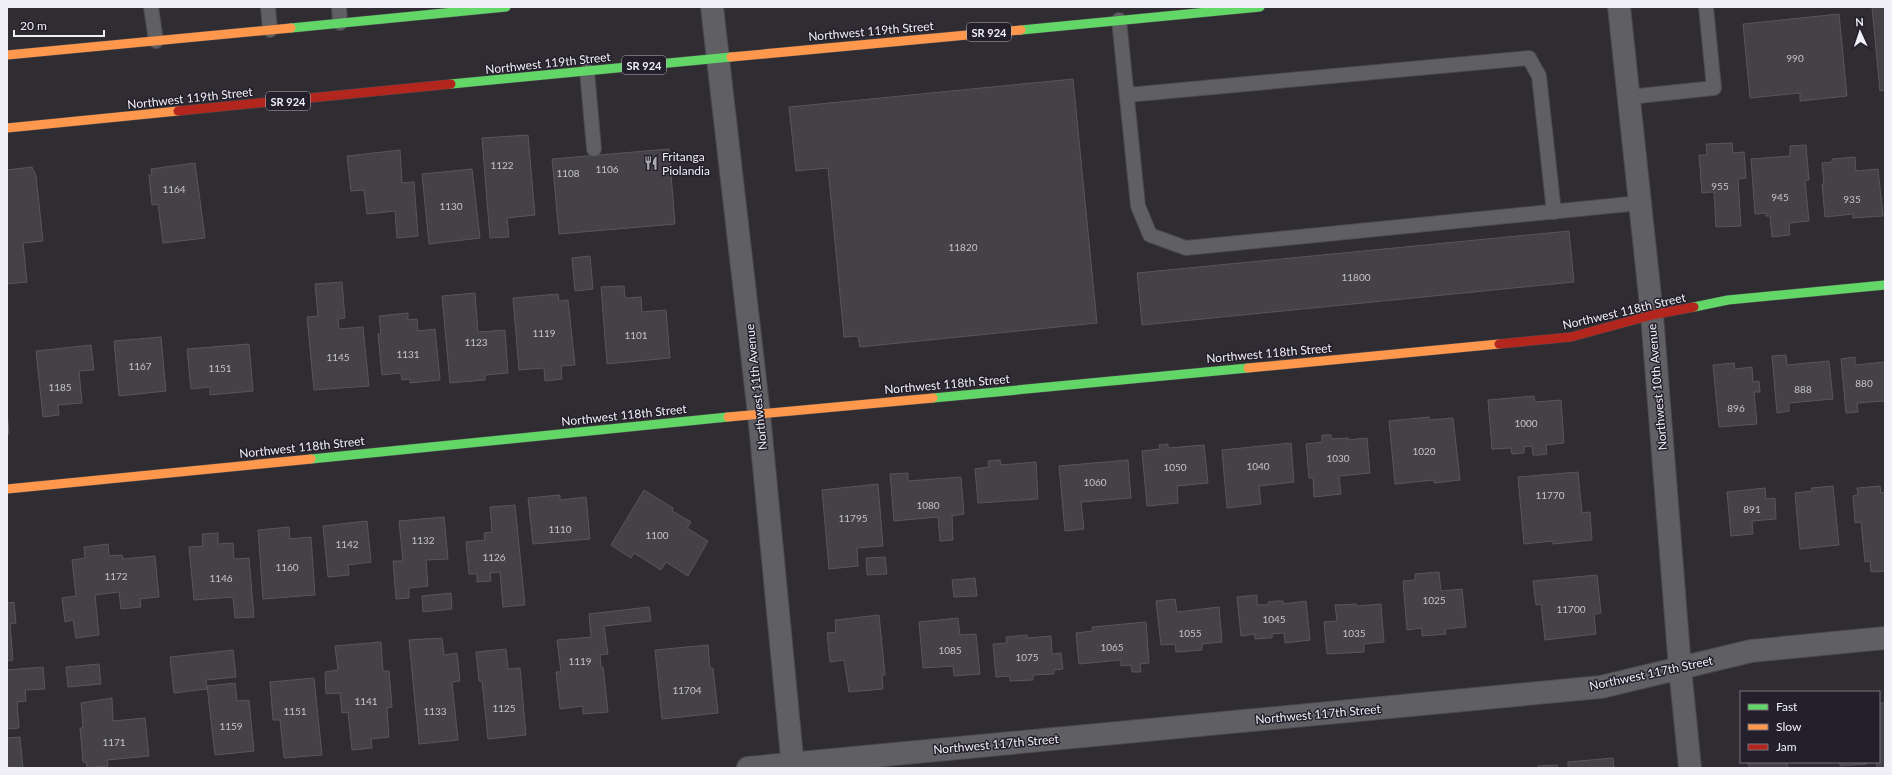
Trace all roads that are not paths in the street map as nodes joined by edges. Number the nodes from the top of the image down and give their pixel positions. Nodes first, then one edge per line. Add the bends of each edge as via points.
1 (151, 7) edge
2 (268, 7) edge
3 (338, 7) edge
4 (506, 7) edge
5 (712, 7) edge
6 (1260, 7) edge
7 (1619, 7) edge
8 (1706, 7) edge
9 (418, 11) edge
10 (1119, 20) junction
11 (340, 23) junction
12 (270, 30) junction
13 (156, 41) junction
14 (7, 55) edge
15 (718, 58) junction
16 (587, 71) junction
17 (1127, 95) junction
18 (1628, 97) junction
19 (7, 128) edge
20 (594, 150) dead end
21 (1640, 203) junction
22 (1554, 212) junction
23 (1885, 285) edge
24 (1652, 315) junction
25 (759, 414) junction
26 (7, 489) edge
27 (1885, 638) edge
28 (1680, 668) junction
29 (793, 766) edge
30 (748, 768) edge
31 (1690, 768) edge

1 - 13 lane
2 - 12 lane
3 - 11 lane
4 - 9 main road
5 - 15 street, Northwest 11th Avenue
6 - 10 main road, Northwest 119th Street / SR 924
7 - 18 street, Northwest 10th Avenue
8 - 18 lane via 1714,88
9 - 11 main road
10 - 15 main road, Northwest 119th Street / SR 924
10 - 17 lane
11 - 12 main road
12 - 13 main road
13 - 14 main road
15 - 16 main road, Northwest 119th Street / SR 924
15 - 25 street, Northwest 11th Avenue
16 - 19 main road, Northwest 119th Street / SR 924
16 - 20 lane
17 - 22 lane via 1138,206 1150,235 1186,248
17 - 22 lane via 1529,58 1539,76
18 - 21 street, Northwest 10th Avenue
21 - 22 lane
21 - 24 street, Northwest 10th Avenue
23 - 24 main road, Northwest 118th Street via 1728,300
24 - 25 main road, Northwest 118th Street via 1571,337
24 - 28 street, Northwest 10th Avenue
25 - 26 main road, Northwest 118th Street
25 - 29 street, Northwest 11th Avenue
27 - 28 street, Northwest 117th Street via 1751,651
28 - 29 street, Northwest 117th Street via 1600,687
28 - 31 street, Northwest 10th Avenue
29 - 30 street, Northwest 117th Street

